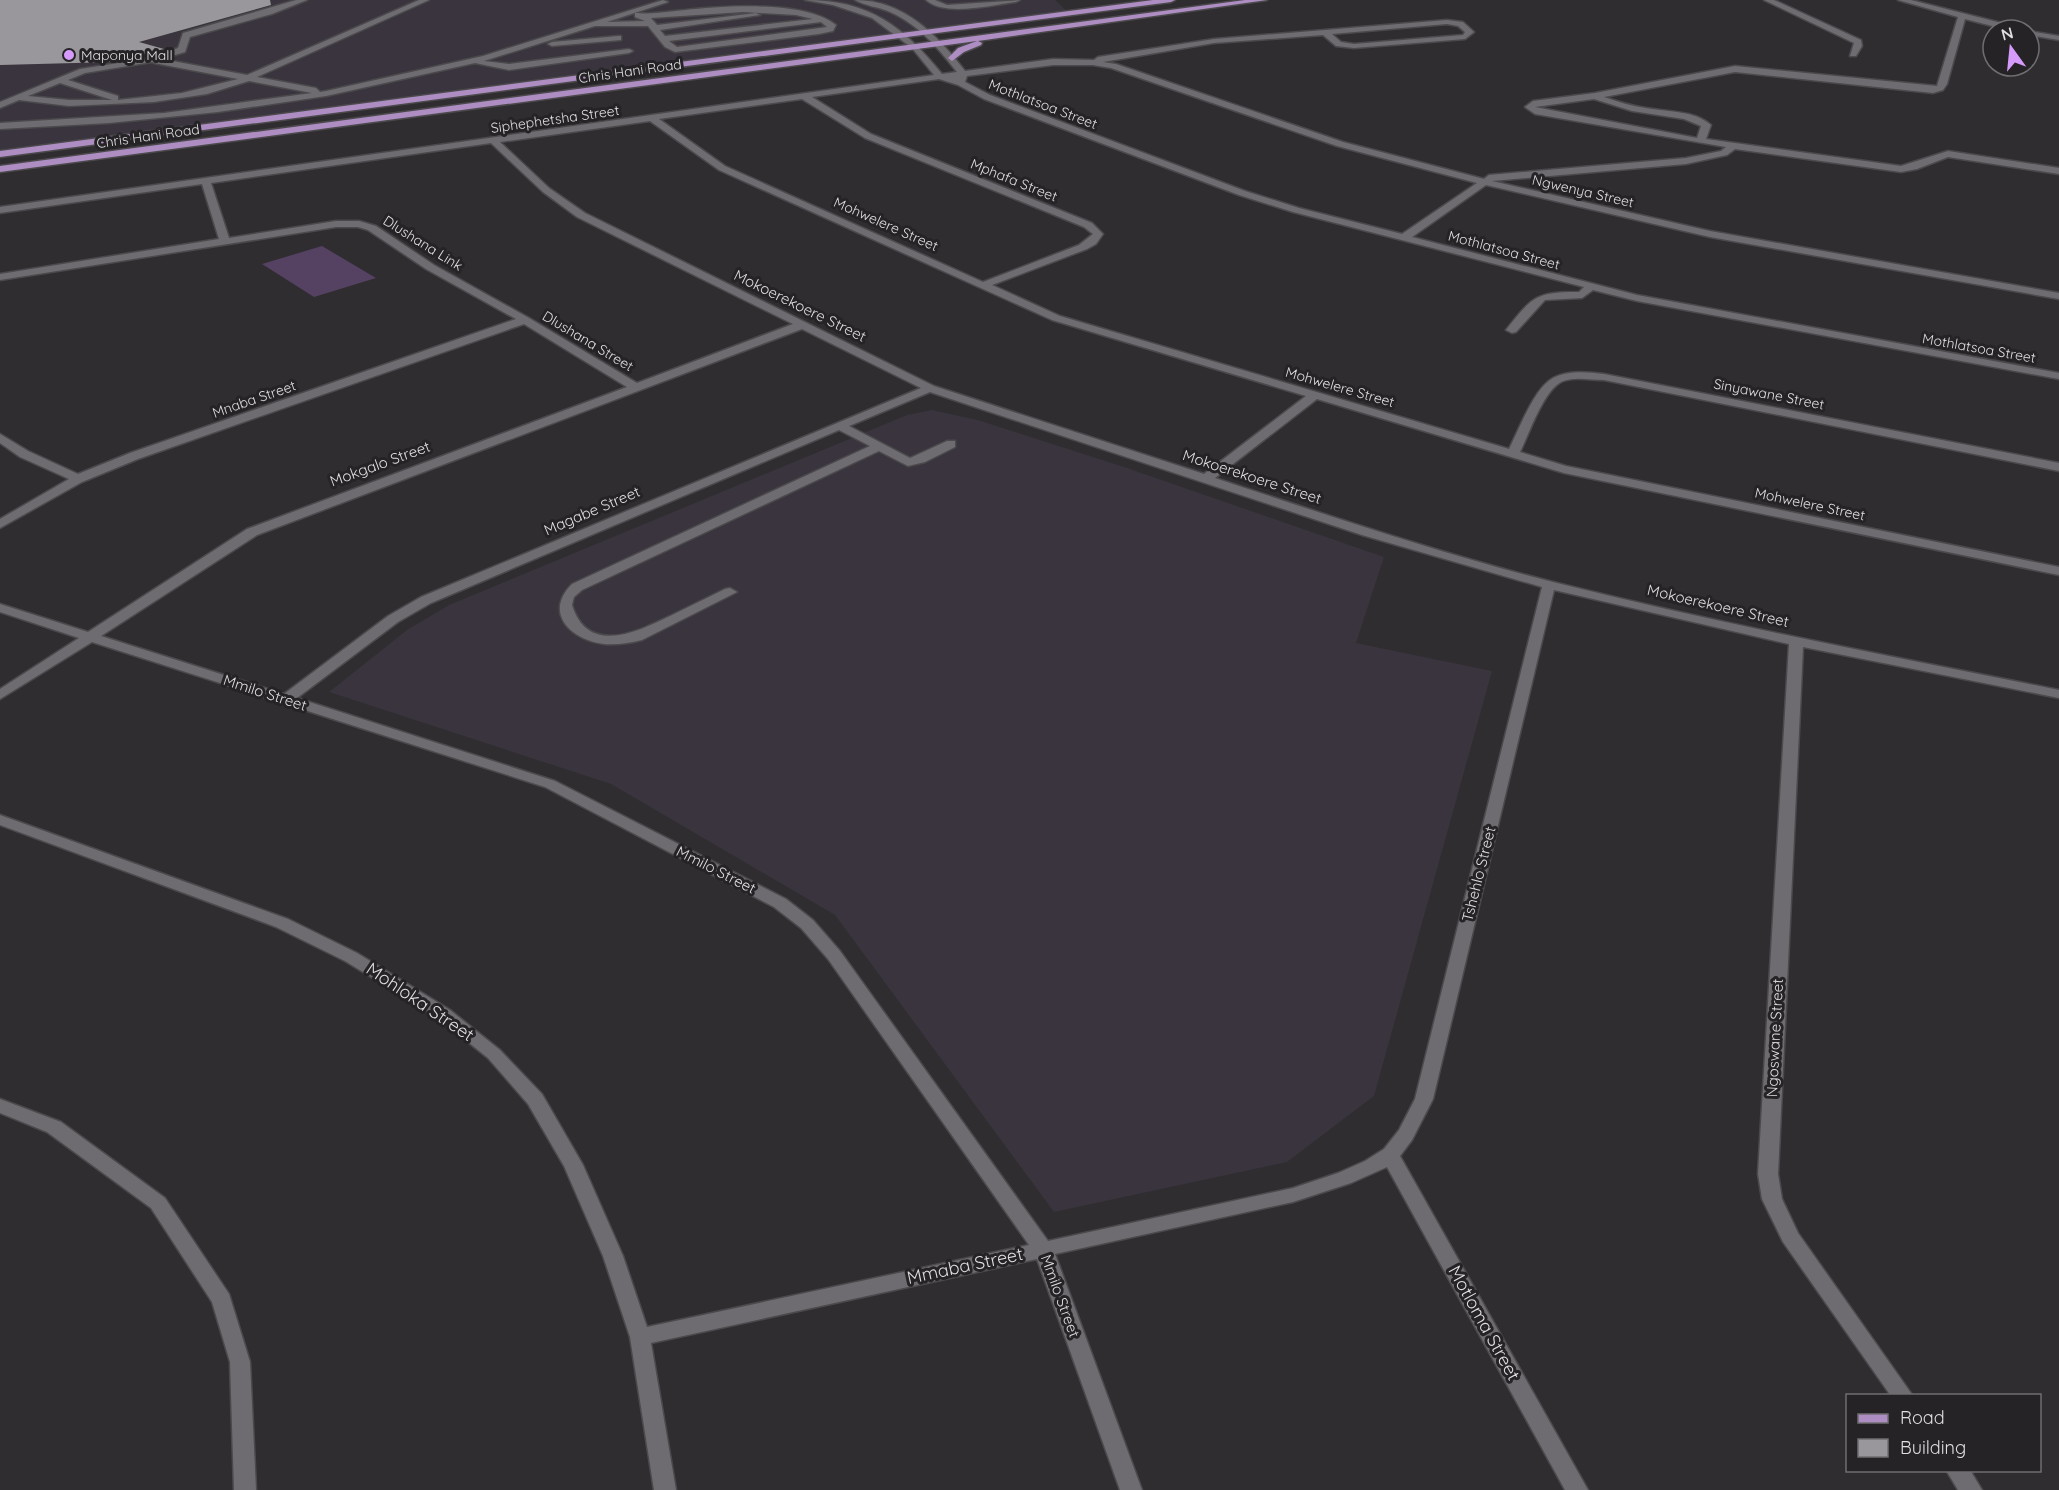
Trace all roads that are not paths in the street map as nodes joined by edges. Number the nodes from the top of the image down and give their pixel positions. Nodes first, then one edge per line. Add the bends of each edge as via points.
1 (303, 0) edge
2 (425, 0) edge
3 (640, 0) edge
4 (645, 0) edge
5 (808, 0) edge
6 (859, 0) edge
7 (930, 0) edge
8 (1016, 0) edge
9 (1171, 0) edge
10 (1263, 0) edge
11 (1768, 0) edge
12 (1902, 0) edge
13 (664, 2) junction
14 (675, 2) dead end
15 (789, 10) junction
16 (626, 12) junction
17 (815, 14) junction
18 (1962, 17) junction
19 (1981, 21) edge
20 (592, 25) junction
21 (656, 30) junction
22 (928, 32) junction
23 (1325, 32) junction
24 (1018, 33) junction
25 (2041, 35) edge
26 (904, 36) junction
27 (618, 38) dead end
28 (2059, 38) edge
29 (940, 43) junction
30 (531, 45) junction
31 (915, 46) junction
32 (629, 51) dead end
33 (1853, 54) dead end
34 (952, 58) junction
35 (151, 60) junction
36 (476, 60) junction
37 (1091, 62) junction
38 (940, 77) junction
39 (249, 78) junction
40 (962, 78) junction
41 (61, 81) junction
42 (327, 93) junction
43 (1595, 96) junction
44 (806, 97) junction
45 (21, 98) junction
46 (121, 101) junction
47 (0, 105) edge
48 (653, 118) junction
49 (2, 131) edge
50 (494, 141) junction
51 (1701, 141) junction
52 (1733, 146) junction
53 (0, 154) edge
54 (0, 169) edge
55 (2059, 171) edge
56 (206, 181) junction
57 (1482, 181) junction
58 (0, 210) edge
59 (1404, 237) junction
60 (225, 242) junction
61 (0, 277) edge
62 (984, 285) junction
63 (1591, 286) junction
64 (2059, 296) edge
65 (525, 320) junction
66 (802, 325) junction
67 (1512, 330) dead end
68 (2059, 376) edge
69 (636, 387) junction
70 (930, 388) junction
71 (1315, 395) junction
72 (840, 426) junction
73 (0, 438) edge
74 (951, 444) dead end
75 (878, 447) junction
76 (1514, 453) junction
77 (2059, 467) edge
78 (78, 479) junction
79 (1206, 479) junction
80 (0, 524) edge
81 (2059, 571) edge
82 (1549, 585) junction
83 (730, 592) dead end
84 (0, 608) edge
85 (88, 636) junction
86 (1796, 641) junction
87 (2059, 694) edge
88 (0, 695) edge
89 (285, 700) junction
90 (0, 820) edge
91 (0, 1106) edge
92 (1390, 1155) junction
93 (1043, 1249) junction
94 (640, 1337) junction
95 (1903, 1394) edge
96 (1958, 1472) edge
97 (245, 1490) edge
98 (665, 1490) edge
99 (1131, 1490) edge
100 (1577, 1490) edge
101 (1971, 1490) edge

1 - 35 street via 186,35 182,50
2 - 39 street
3 - 16 street
4 - 13 street
5 - 26 street via 834,3 875,16
6 - 22 street via 893,9
7 - 8 street via 947,7
9 - 22 main road, Chris Hani Road
10 - 24 main road, Chris Hani Road
11 - 33 street via 1858,42
12 - 18 street
13 - 14 street
13 - 16 street
15 - 17 street
15 - 21 street
15 - 21 street via 723,7
16 - 20 street
16 - 21 street
17 - 21 street
17 - 21 street via 829,22
18 - 19 street
18 - 43 street via 1943,84 1933,90 1735,69
20 - 21 street
20 - 30 street
22 - 26 main road, Chris Hani Road
22 - 29 street
23 - 23 street via 1447,22 1460,24 1470,32 1465,37 1354,46 1339,44
23 - 37 street via 1197,43
24 - 29 main road, Chris Hani Road
24 - 34 main road via 972,45
25 - 28 street
26 - 31 street
26 - 53 main road, Chris Hani Road
27 - 30 street
29 - 31 main road, Chris Hani Road
29 - 34 street
30 - 36 street
31 - 38 street
31 - 54 main road, Chris Hani Road
32 - 36 street via 509,67
34 - 40 street
35 - 39 street
35 - 41 street via 95,68
36 - 42 street
37 - 40 street via 1059,62
37 - 57 street, Ngwenya Street via 1113,66 1340,144
38 - 40 street, Mothlatsoa Street
38 - 44 street, Siphephetsha Street
39 - 42 street
39 - 46 street via 200,92
40 - 59 street, Mothlatsoa Street via 1011,108 1242,193
41 - 45 street
41 - 46 street
42 - 49 street
43 - 51 street via 1621,106 1701,122 1706,125
43 - 51 street via 1529,107
44 - 48 street, Siphephetsha Street
44 - 62 street, Mphafa Street via 868,136 1088,225 1098,234 1083,247
45 - 46 street via 60,103
45 - 47 street
48 - 50 street, Siphephetsha Street
48 - 62 street, Mohwelere Street via 722,168
50 - 56 street, Siphephetsha Street
50 - 66 street, Mokoerekoere Street via 546,190 581,215
51 - 52 street
52 - 55 street via 1901,169 1916,168 1948,154
52 - 57 street via 1724,153 1686,161
56 - 58 street, Siphephetsha Street
56 - 60 street
57 - 59 street
57 - 64 street, Ngwenya Street via 1710,234
59 - 63 street, Mothlatsoa Street
60 - 61 street, Dlushana Link
60 - 65 street, Dlushana Link via 336,224 367,225 430,267
62 - 71 street, Mohwelere Street via 1056,318
63 - 67 street via 1582,295 1541,298
63 - 68 street, Mothlatsoa Street via 1697,310
65 - 69 street, Dlushana Street
65 - 78 street, Mnaba Street
66 - 69 street, Mokgalo Street
66 - 70 street, Mokoerekoere Street
69 - 85 street, Mokgalo Street via 252,532
70 - 72 street, Magabe Street
70 - 79 street, Mokoerekoere Street
71 - 76 street, Mohwelere Street
71 - 79 street
72 - 75 street
72 - 89 street, Magabe Street via 426,600 393,619
73 - 78 street
74 - 75 street via 912,462
75 - 83 street via 577,587 565,605 573,625 581,632 604,641 622,641
76 - 77 street, Sinyawane Street via 1548,385 1585,376
76 - 81 street, Mohwelere Street via 1564,469
78 - 80 street, Mnaba Street
79 - 82 street, Mokoerekoere Street via 1367,532
82 - 86 street, Mokoerekoere Street
82 - 92 street, Tshehlo Street via 1425,1098
84 - 85 street, Mmilo Street
85 - 88 street, Mokgalo Street
85 - 89 street, Mmilo Street
86 - 87 street, Mokoerekoere Street
86 - 95 street, Ngoswane Street via 1768,1174 1772,1199 1790,1237
89 - 93 street, Mmilo Street via 550,784 780,903 807,924 834,955
90 - 94 street, Mohloka Street via 282,923 351,957 444,1014 494,1054 535,1099 573,1165 613,1256
91 - 97 street via 54,1127 158,1203 222,1300 240,1362
92 - 93 street, Mmaba Street via 1354,1174 1293,1195
92 - 100 street, Motloma Street
93 - 94 street, Mmaba Street
93 - 99 street, Mmilo Street
94 - 98 street, Mohloka Street
96 - 101 street

